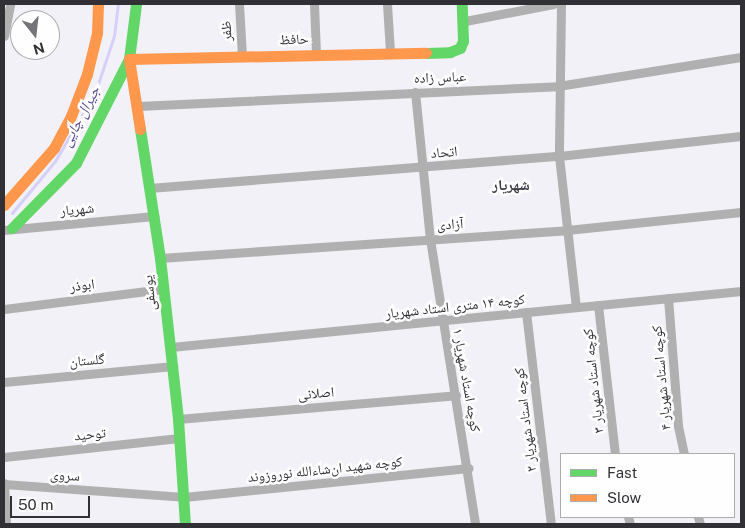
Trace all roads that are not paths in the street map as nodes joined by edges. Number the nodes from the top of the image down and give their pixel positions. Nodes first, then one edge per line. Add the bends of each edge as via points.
1 (10, 4) edge
2 (98, 4) edge
3 (136, 4) edge
4 (238, 4) edge
5 (314, 4) edge
6 (387, 4) edge
7 (462, 4) edge
8 (553, 4) edge
9 (561, 4) edge
10 (465, 21) junction
11 (4, 36) edge
12 (390, 52) junction
13 (316, 53) junction
14 (242, 56) junction
15 (741, 57) edge
16 (129, 59) junction
17 (558, 86) junction
18 (415, 92) junction
19 (138, 106) junction
20 (741, 136) edge
21 (559, 156) junction
22 (421, 168) junction
23 (149, 188) junction
24 (4, 205) edge
25 (741, 212) edge
26 (154, 216) junction
27 (6, 227) edge
28 (567, 230) junction
29 (430, 239) junction
30 (160, 258) junction
31 (163, 289) junction
32 (741, 291) edge
33 (668, 298) junction
34 (741, 302) edge
35 (598, 305) junction
36 (576, 307) junction
37 (4, 309) edge
38 (526, 312) junction
39 (443, 321) junction
40 (170, 348) junction
41 (173, 366) junction
42 (4, 382) edge
43 (456, 395) junction
44 (178, 419) junction
45 (179, 438) junction
46 (615, 453) edge
47 (684, 453) edge
48 (4, 457) edge
49 (469, 468) junction
50 (4, 484) edge
51 (184, 497) junction
52 (6, 524) edge
53 (185, 524) edge
54 (475, 524) edge
55 (552, 524) edge

1 - 11 street
2 - 24 street via 97,33 91,58 71,116 54,148
3 - 16 street
4 - 14 street, ظفر
5 - 13 street
6 - 12 street
7 - 10 street
8 - 10 street
9 - 17 street
10 - 12 street, حافظ via 460,48 450,52
12 - 13 street, حافظ
13 - 14 street, حافظ
14 - 16 street, حافظ
15 - 17 street, عباس زاده
16 - 19 street, یوسفی
16 - 27 street via 76,162
17 - 18 street, عباس زاده
17 - 21 street
18 - 19 street, عباس زاده
18 - 22 street, کوچه استاد شهریار ۱
19 - 23 street, یوسفی
20 - 21 street, اتحاد
21 - 22 street, اتحاد
21 - 28 street
22 - 23 street, اتحاد
22 - 29 street, کوچه استاد شهریار ۱
23 - 26 street, یوسفی
25 - 28 street, آزادی
26 - 27 street, شهریار
26 - 30 street, یوسفی
28 - 29 street, آزادی
28 - 36 street
29 - 30 street, آزادی
29 - 39 street, کوچه استاد شهریار ۱
30 - 31 street, یوسفی
31 - 37 street, ابوذر
31 - 40 street, یوسفی
32 - 33 street, کوچه ۱۴ متری استاد شهریار
32 - 34 street
33 - 35 street, کوچه ۱۴ متری استاد شهریار
33 - 47 street, کوچه استاد شهریار ۴ via 678,426
35 - 36 street, کوچه ۱۴ متری استاد شهریار
35 - 46 street, کوچه استاد شهریار ۳
36 - 38 street, کوچه ۱۴ متری استاد شهریار
38 - 39 street, کوچه ۱۴ متری استاد شهریار
38 - 55 street, کوچه استاد شهریار ۲
39 - 40 street, کوچه ۱۴ متری استاد شهریار
39 - 43 street, کوچه استاد شهریار ۱
40 - 41 street, یوسفی
41 - 42 street, گلستان
41 - 44 street, یوسفی
43 - 44 street, اصلانی
43 - 49 street, کوچه استاد شهریار ۱
44 - 45 street, یوسفی
45 - 48 street, توحید
45 - 51 street, یوسفی
49 - 51 street, کوچه شهید ان‌شاءالله نوروزوند
49 - 54 street, کوچه استاد شهریار ۱
50 - 51 street, سروی
50 - 52 street
51 - 53 street, یوسفی

